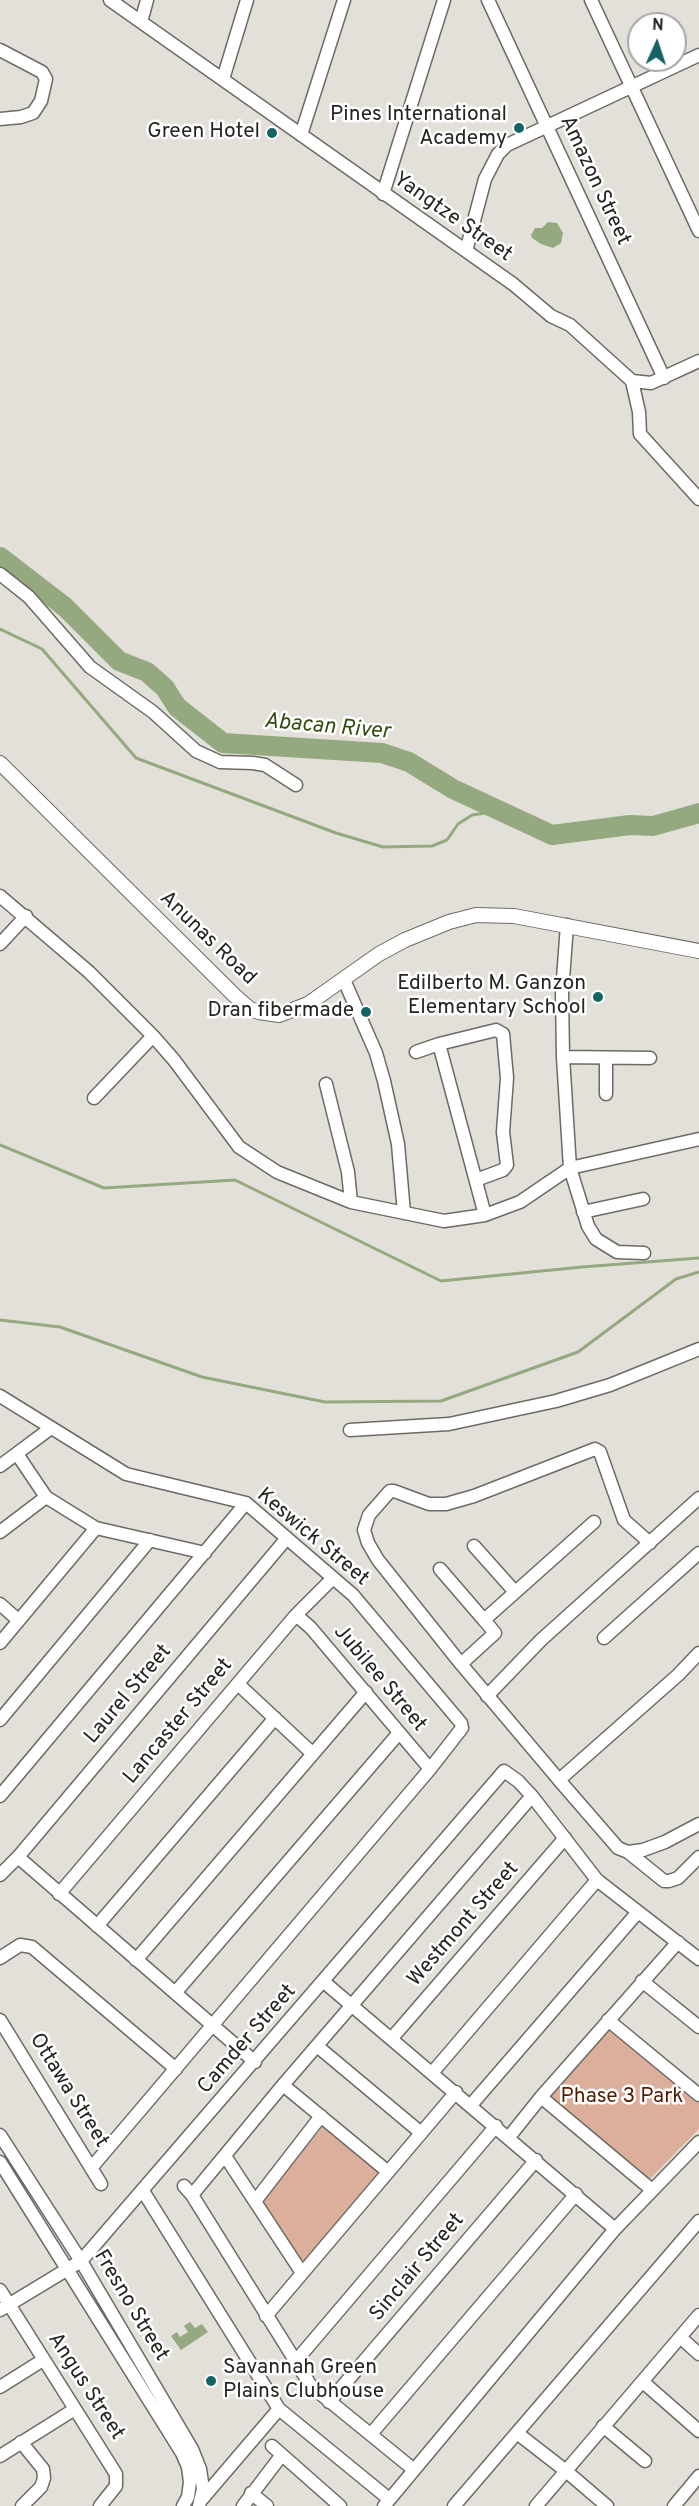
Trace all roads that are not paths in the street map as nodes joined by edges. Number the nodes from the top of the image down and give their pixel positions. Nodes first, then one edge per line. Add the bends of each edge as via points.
1 (110, 0) edge
2 (147, 0) edge
3 (247, 0) edge
4 (344, 0) edge
5 (444, 0) edge
6 (488, 0) edge
7 (591, 0) edge
8 (141, 22) junction
9 (0, 50) edge
10 (699, 55) edge
11 (223, 79) junction
12 (631, 87) junction
13 (0, 119) edge
14 (547, 126) junction
15 (302, 135) junction
16 (383, 194) junction
17 (699, 231) edge
18 (466, 251) junction
19 (699, 361) edge
20 (664, 378) junction
21 (632, 381) junction
22 (699, 499) edge
23 (0, 574) edge
24 (0, 763) edge
25 (296, 785) dead end
26 (0, 896) edge
27 (26, 916) junction
28 (567, 925) junction
29 (0, 944) edge
30 (699, 951) edge
31 (344, 980) junction
32 (153, 1036) junction
33 (439, 1044) junction
34 (416, 1052) dead end
35 (563, 1058) junction
36 (606, 1058) junction
37 (650, 1058) dead end
38 (326, 1084) dead end
39 (606, 1095) dead end
40 (94, 1098) dead end
41 (699, 1138) edge
42 (570, 1168) junction
43 (476, 1180) junction
44 (643, 1198) dead end
45 (351, 1202) junction
46 (583, 1212) junction
47 (404, 1213) junction
48 (485, 1215) junction
49 (644, 1253) dead end
50 (699, 1349) edge
51 (0, 1396) edge
52 (51, 1428) junction
53 (350, 1430) dead end
54 (17, 1454) junction
55 (0, 1466) edge
56 (46, 1497) junction
57 (699, 1498) edge
58 (246, 1503) junction
59 (594, 1522) dead end
60 (96, 1528) junction
61 (0, 1532) edge
62 (287, 1538) junction
63 (150, 1540) junction
64 (650, 1543) junction
65 (474, 1546) dead end
66 (205, 1553) junction
67 (699, 1553) edge
68 (440, 1569) dead end
69 (333, 1578) junction
70 (514, 1592) junction
71 (0, 1604) edge
72 (296, 1615) junction
73 (18, 1620) junction
74 (484, 1620) junction
75 (604, 1638) dead end
76 (0, 1643) edge
77 (699, 1653) edge
78 (461, 1664) junction
79 (237, 1684) junction
80 (366, 1692) junction
81 (487, 1696) junction
82 (275, 1718) junction
83 (0, 1720) edge
84 (399, 1733) junction
85 (312, 1753) junction
86 (430, 1769) junction
87 (559, 1780) junction
88 (0, 1796) edge
89 (532, 1797) junction
90 (699, 1824) edge
91 (565, 1838) junction
92 (628, 1852) junction
93 (18, 1857) junction
94 (699, 1857) edge
95 (0, 1875) edge
96 (597, 1880) junction
97 (59, 1894) junction
98 (638, 1912) junction
99 (97, 1926) junction
100 (678, 1942) junction
101 (0, 1958) edge
102 (699, 1959) edge
103 (136, 1960) junction
104 (642, 1981) junction
105 (324, 1982) junction
106 (175, 1993) junction
107 (353, 2005) junction
108 (0, 2020) edge
109 (608, 2020) junction
110 (212, 2025) junction
111 (699, 2027) edge
112 (392, 2038) junction
113 (317, 2046) junction
114 (255, 2062) junction
115 (177, 2069) junction
116 (432, 2073) junction
117 (283, 2085) junction
118 (456, 2092) junction
119 (699, 2095) edge
120 (541, 2097) junction
121 (471, 2105) junction
122 (321, 2116) junction
123 (496, 2126) junction
124 (420, 2132) junction
125 (0, 2135) edge
126 (509, 2137) junction
127 (699, 2142) edge
128 (225, 2156) junction
129 (536, 2160) junction
130 (0, 2162) edge
131 (92, 2167) junction
132 (387, 2171) junction
133 (101, 2184) dead end
134 (652, 2190) junction
135 (143, 2191) junction
136 (576, 2194) junction
137 (256, 2200) junction
138 (699, 2221) edge
139 (615, 2229) junction
140 (81, 2261) junction
141 (67, 2269) junction
142 (302, 2273) junction
143 (0, 2290) edge
144 (4, 2307) edge
145 (699, 2315) edge
146 (266, 2316) junction
147 (680, 2337) junction
148 (699, 2354) edge
149 (43, 2360) junction
150 (295, 2362) junction
151 (643, 2382) junction
152 (0, 2387) edge
153 (329, 2402) junction
154 (75, 2409) junction
155 (279, 2409) junction
156 (603, 2426) junction
157 (699, 2431) edge
158 (517, 2433) junction
159 (371, 2434) junction
160 (21, 2442) junction
161 (272, 2446) dead end
162 (0, 2456) edge
163 (281, 2456) junction
164 (645, 2462) dead end
165 (413, 2469) junction
166 (566, 2470) junction
167 (699, 2476) edge
168 (251, 2493) junction
169 (200, 2503) edge
170 (386, 2503) edge
171 (22, 2506) edge
172 (100, 2506) edge
173 (183, 2506) edge
174 (243, 2506) edge
175 (267, 2506) edge
176 (340, 2506) edge
177 (454, 2506) edge
178 (536, 2506) edge
179 (607, 2506) edge
180 (674, 2506) edge

1 - 8 street, Yangtze Street
2 - 8 street
3 - 11 street
4 - 15 street
5 - 16 street
6 - 14 street, Amazon Street
7 - 12 street
8 - 11 street, Yangtze Street
9 - 13 street via 42,72 46,79 41,101 33,113
10 - 12 street
11 - 15 street, Yangtze Street
12 - 14 street
12 - 17 street
14 - 18 street via 519,138 498,154 485,179
14 - 20 street, Amazon Street
15 - 16 street, Yangtze Street
16 - 18 street, Yangtze Street
18 - 21 street, Yangtze Street via 551,316 570,325
19 - 20 street
20 - 21 street via 651,383
21 - 22 street via 640,434
23 - 25 street via 29,597 90,667 153,712 196,751 220,762 265,765
24 - 31 street, Anunas Road via 250,1009 268,1015 288,1013
26 - 27 street
27 - 29 street
27 - 32 street
28 - 30 street, Anunas Road
28 - 31 street, Anunas Road via 489,914 463,918 405,940
28 - 35 street via 561,992
31 - 47 street via 384,1081 398,1144
32 - 40 street
32 - 45 street via 240,1147 277,1172
33 - 34 street
33 - 43 street
33 - 43 street via 496,1030 503,1034 507,1165
35 - 36 street
35 - 42 street
36 - 37 street
36 - 39 street
38 - 45 street via 348,1172
41 - 42 street
42 - 46 street
42 - 48 street via 520,1202
43 - 48 street
44 - 46 street
45 - 47 street
46 - 49 street via 596,1239 606,1247 617,1252
47 - 48 street via 444,1221
50 - 53 street via 610,1385 556,1401 450,1424
51 - 52 street, Keswick Street
52 - 54 street
52 - 58 street, Keswick Street via 126,1474
54 - 55 street
54 - 56 street
56 - 60 street
56 - 61 street
57 - 64 street
58 - 62 street, Keswick Street
58 - 66 street
59 - 70 street
60 - 63 street
60 - 73 street
62 - 69 street, Keswick Street
62 - 93 street, Laurel Street
63 - 66 street
63 - 83 street
64 - 78 street via 624,1520 600,1452 595,1449 446,1504 429,1504 390,1491 369,1515 364,1530 368,1543
64 - 81 street via 520,1660
65 - 70 street
66 - 88 street
67 - 75 street
68 - 74 street
69 - 72 street, Lancaster Street
69 - 86 street, Keswick Street via 353,1595 462,1723 460,1733
70 - 74 street
71 - 73 street
72 - 79 street, Lancaster Street
72 - 80 street, Jubilee Street
73 - 76 street
74 - 78 street via 495,1633
77 - 87 street
78 - 81 street
79 - 82 street
79 - 97 street, Lancaster Street
80 - 84 street, Jubilee Street
80 - 85 street
81 - 87 street
82 - 85 street
82 - 99 street
84 - 86 street, Jubilee Street
84 - 106 street
85 - 103 street
86 - 110 street
87 - 92 street via 618,1848
89 - 91 street
89 - 105 street, Camder Street via 504,1771
89 - 107 street
90 - 92 street via 665,1842
91 - 96 street
91 - 112 street, Westmont Street
92 - 94 street via 664,1881 678,1878
93 - 95 street, Laurel Street
93 - 97 street
96 - 98 street
96 - 116 street
97 - 99 street
98 - 100 street
98 - 121 street
99 - 103 street
100 - 102 street
100 - 104 street
101 - 115 street via 20,1945 32,1947
103 - 106 street
104 - 109 street
104 - 111 street
105 - 107 street
105 - 114 street, Camder Street
106 - 110 street
107 - 112 street
107 - 113 street
108 - 131 street, Ottawa Street
109 - 119 street
109 - 120 street
110 - 114 street
110 - 115 street
112 - 116 street
113 - 117 street
113 - 124 street
114 - 135 street, Camder Street
115 - 131 street
116 - 118 street
117 - 122 street
117 - 128 street
118 - 121 street
118 - 124 street
120 - 126 street
120 - 134 street
121 - 123 street
122 - 132 street
122 - 137 street
123 - 126 street
123 - 150 street
124 - 132 street
125 - 140 street, Fresno Street
126 - 129 street
127 - 134 street
128 - 137 street
128 - 146 street via 188,2191
129 - 136 street
129 - 153 street, Sinclair Street
130 - 141 street, Fresno Street
131 - 133 street, Ottawa Street
132 - 142 street
134 - 139 street
135 - 140 street, Camder Street
135 - 155 street
136 - 139 street
136 - 159 street
137 - 142 street
138 - 158 street
139 - 165 street
140 - 141 street, Camder Street
140 - 169 street, Fresno Street via 192,2449 200,2469
141 - 144 street, Camder Street
141 - 173 street, Fresno Street via 182,2453 190,2482 189,2497
142 - 146 street
143 - 144 street, Angus Street
144 - 149 street, Angus Street
145 - 147 street
146 - 150 street
147 - 148 street
147 - 151 street
149 - 152 street
149 - 154 street, Angus Street
150 - 153 street via 311,2386
151 - 156 street
151 - 157 street
153 - 159 street
154 - 160 street
154 - 172 street, Angus Street via 117,2474 116,2486
155 - 169 street
155 - 170 street
156 - 164 street
156 - 166 street
158 - 166 street
158 - 177 street
159 - 165 street
160 - 162 street
160 - 171 street via 43,2469 44,2478 41,2487
161 - 163 street
163 - 168 street
163 - 176 street
165 - 170 street
166 - 178 street
166 - 179 street
167 - 180 street
168 - 174 street
168 - 175 street

